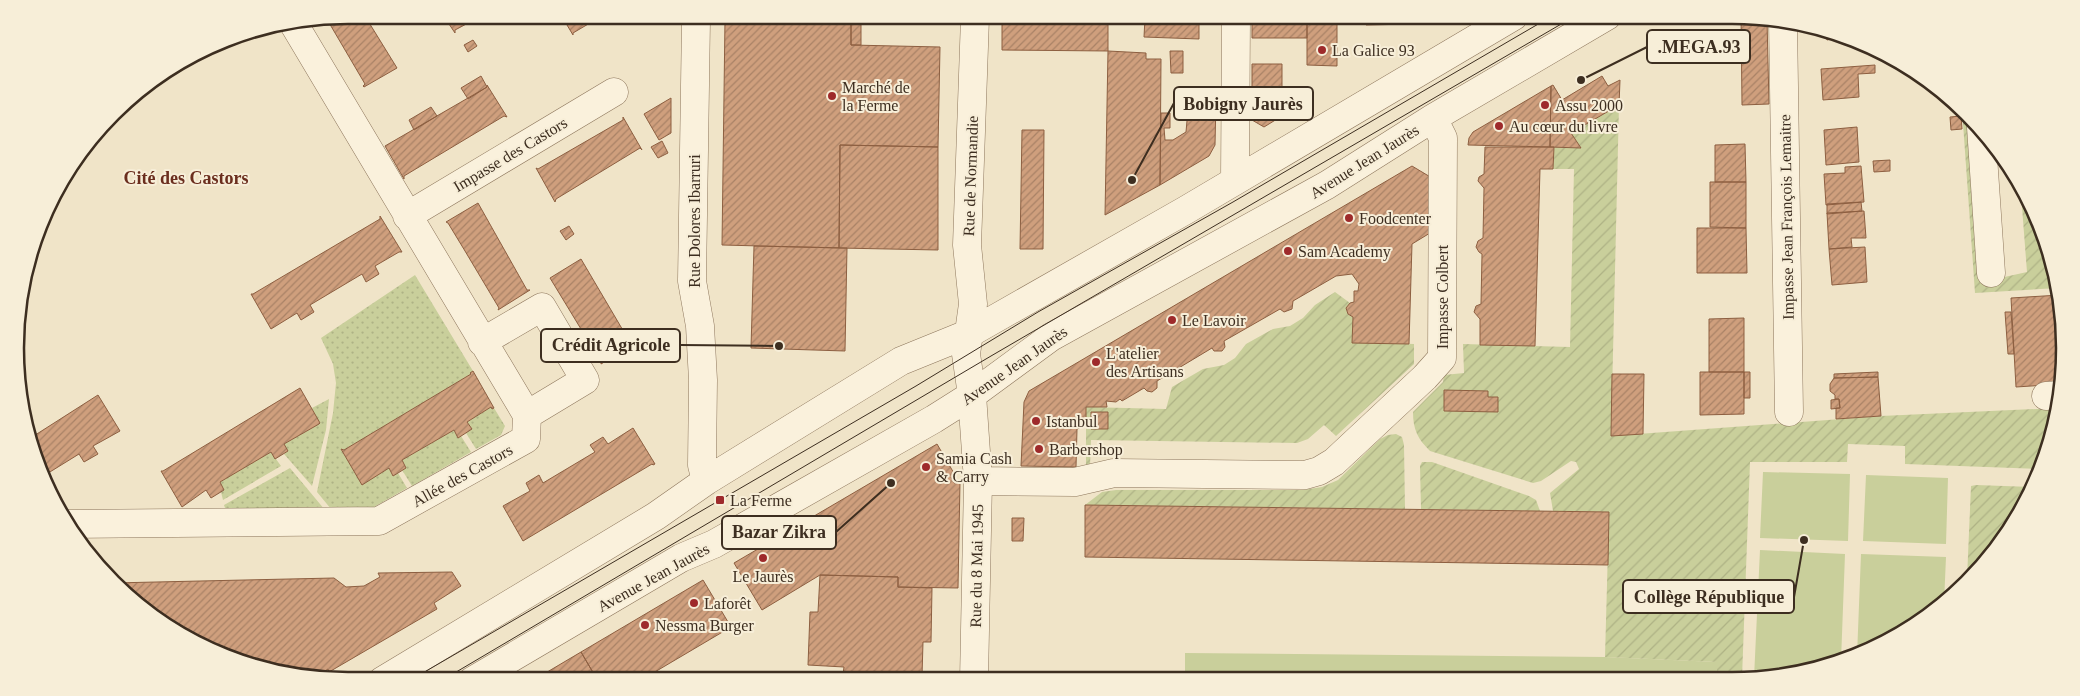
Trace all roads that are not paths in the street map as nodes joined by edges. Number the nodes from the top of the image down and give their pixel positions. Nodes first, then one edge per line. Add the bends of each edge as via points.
1 (696, 24) edge
2 (975, 24) edge
3 (1236, 24) edge
4 (1496, 24) edge
5 (1593, 24) edge
6 (296, 28) edge
7 (1782, 28) edge
8 (614, 92) dead end
9 (1432, 118) junction
10 (1982, 142) edge
11 (1235, 181) junction
12 (407, 216) junction
13 (1991, 273) dead end
14 (970, 333) junction
15 (482, 342) junction
16 (972, 395) junction
17 (1789, 412) dead end
18 (527, 414) junction
19 (706, 481) junction
20 (978, 481) junction
21 (76, 524) edge
22 (397, 672) edge
23 (487, 672) edge
24 (974, 672) edge

1 - 19 street, Rue Dolores Ibarruri via 692,282 700,326 702,465
2 - 14 street, Rue de Normandie via 967,245 973,304
3 - 11 street
4 - 11 street
5 - 9 street, Avenue Jean Jaurès
6 - 12 street
7 - 17 street, Impasse Jean François Lemaitre
8 - 12 street, Impasse des Castors
9 - 16 street, Avenue Jean Jaurès via 1327,184 1051,336
9 - 20 street, Impasse Colbert via 1443,138 1442,358 1334,462 1305,475 1114,473 1075,482
10 - 13 street
11 - 14 street
12 - 15 street
14 - 16 street, Rue du 8 Mai 1945 via 966,354
14 - 19 street via 902,361
15 - 18 street
15 - 18 street via 542,307 585,380
16 - 20 street, Rue du 8 Mai 1945
16 - 23 street, Avenue Jean Jaurès via 714,544 681,558
18 - 21 street, Allée des Castors via 526,440 379,521
19 - 22 street via 656,516
20 - 24 street, Rue du 8 Mai 1945

